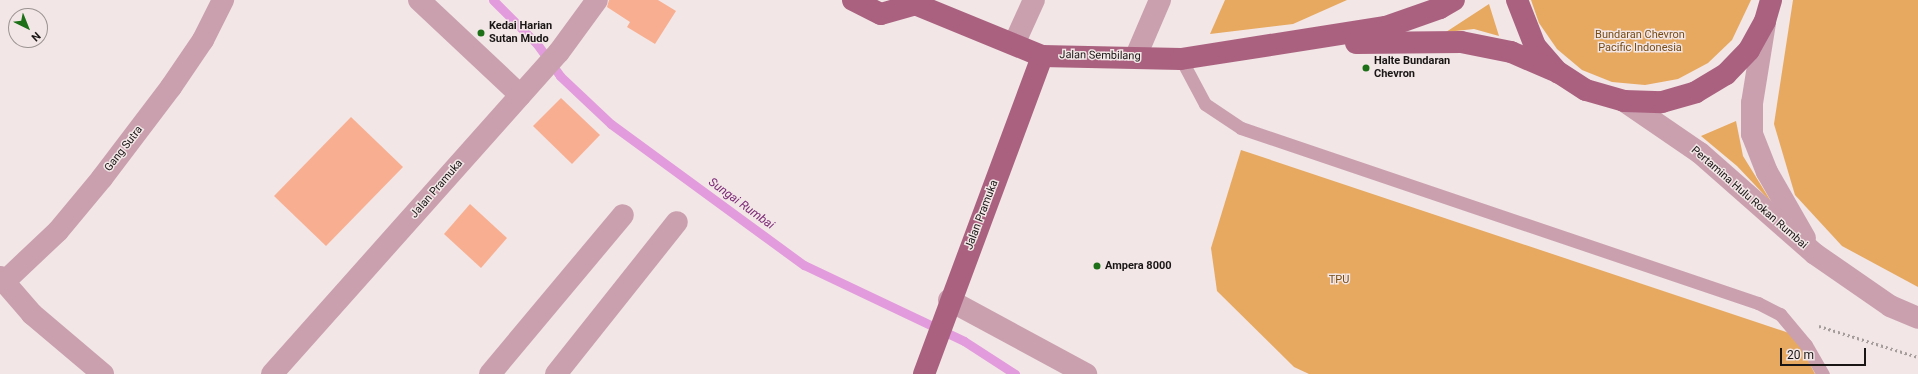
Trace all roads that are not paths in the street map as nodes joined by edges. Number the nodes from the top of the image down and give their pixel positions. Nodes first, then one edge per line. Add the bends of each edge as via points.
1 (223, 0) edge
2 (419, 0) edge
3 (597, 0) edge
4 (853, 0) edge
5 (1034, 0) edge
6 (1160, 0) edge
7 (1454, 0) edge
8 (1517, 0) edge
9 (1771, 0) edge
10 (914, 2) edge
11 (884, 7) edge
12 (1765, 21) junction
13 (1294, 43) junction
14 (1014, 44) junction
15 (1042, 56) junction
16 (1136, 56) junction
17 (1181, 59) junction
18 (1558, 72) junction
19 (520, 95) junction
20 (1624, 102) junction
21 (623, 215) dead end
22 (677, 222) dead end
23 (1814, 254) junction
24 (2, 280) edge
25 (949, 300) junction
26 (1918, 318) edge
27 (927, 366) edge
28 (1072, 371) edge
29 (103, 374) edge
30 (272, 374) edge
31 (490, 374) edge
32 (556, 374) edge
33 (1823, 374) edge

1 - 24 street, Gang Sutra via 203,40 171,88 102,178 58,231
2 - 19 street
3 - 19 street, Jalan Pramuka via 559,52
4 - 11 main road, Jalan Sembilang
5 - 14 street
6 - 16 street
7 - 13 main road, Jalan Sembilang via 1386,27
8 - 18 main road via 1535,46
9 - 12 main road
10 - 11 main road, Jalan Sembilang
10 - 14 main road, Jalan Sembilang
12 - 20 main road via 1749,50 1726,74 1696,92 1662,102
12 - 23 street, Pertamina Hulu Rokan Rumbai via 1752,103 1752,134 1767,172
13 - 17 main road, Jalan Sembilang
13 - 18 main road, Jalan Sembilang via 1461,42 1511,52
14 - 15 main road, Jalan Sembilang
15 - 16 main road, Jalan Sembilang
15 - 25 main road, Jalan Pramuka
16 - 17 main road, Jalan Sembilang
17 - 33 lane via 1205,104 1241,128 1758,303 1780,314 1806,345
18 - 20 main road via 1586,90
19 - 30 street, Jalan Pramuka
20 - 23 street, Pertamina Hulu Rokan Rumbai via 1700,153
21 - 31 street
22 - 32 street
23 - 26 street, Pertamina Hulu Rokan Rumbai via 1890,306
24 - 29 street via 32,314
25 - 27 main road, Jalan Pramuka
25 - 28 street

